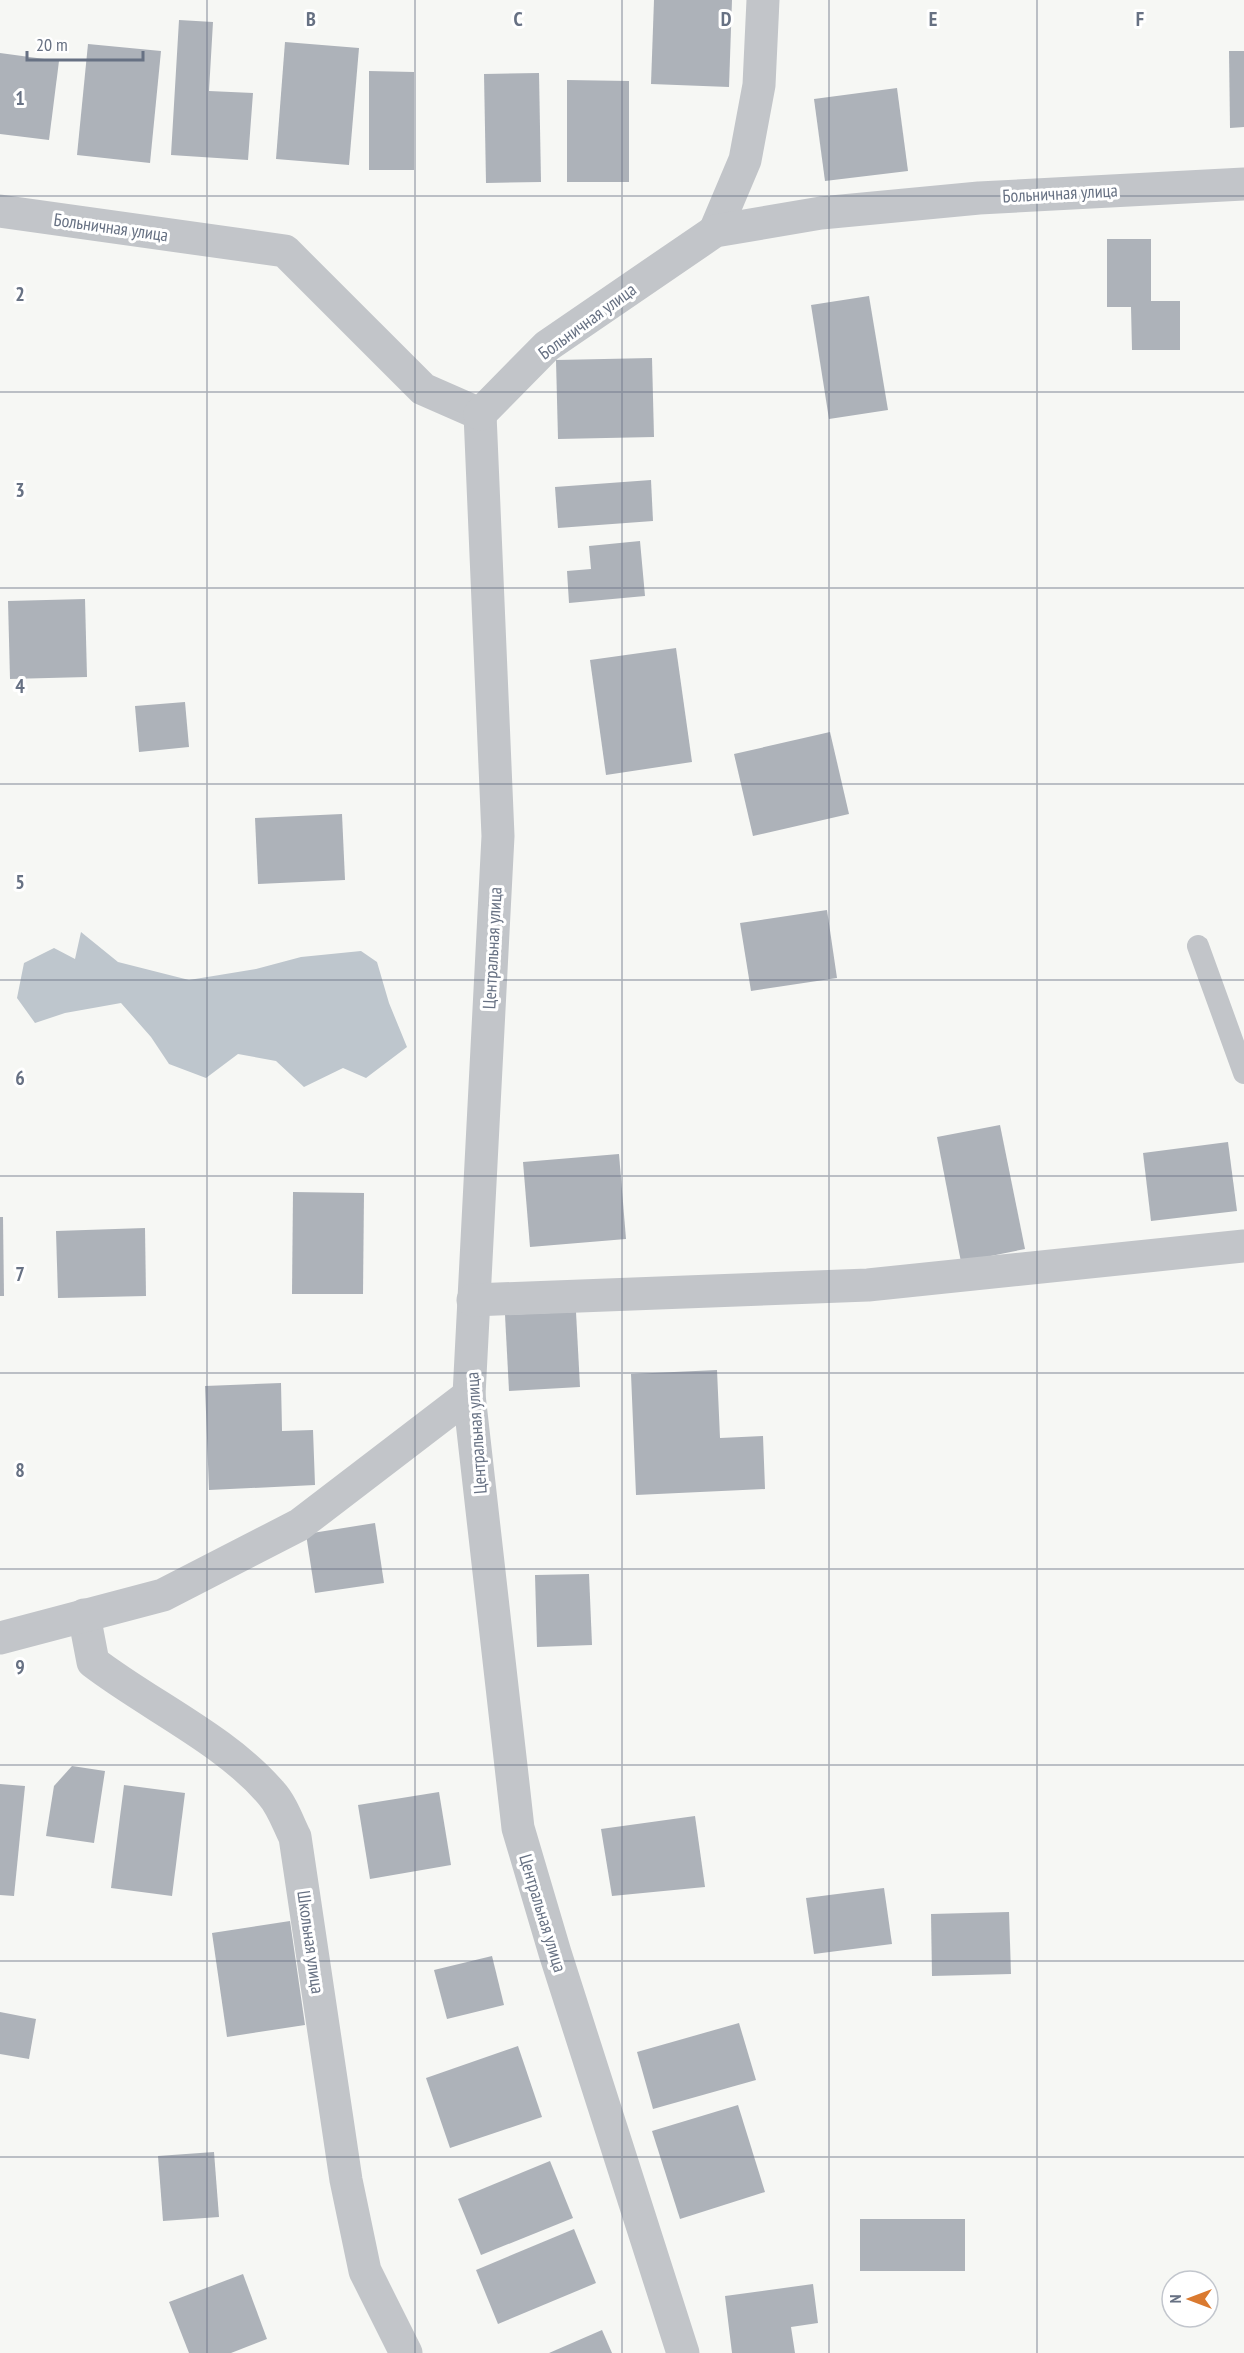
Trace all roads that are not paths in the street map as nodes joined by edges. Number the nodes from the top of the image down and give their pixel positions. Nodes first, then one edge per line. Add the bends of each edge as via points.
1 (763, 0) edge
2 (1244, 184) edge
3 (0, 211) edge
4 (715, 231) junction
5 (480, 414) junction
6 (1198, 946) dead end
7 (1244, 1072) edge
8 (1244, 1246) edge
9 (473, 1300) junction
10 (469, 1395) junction
11 (84, 1615) junction
12 (0, 1638) edge
13 (406, 2353) edge
14 (683, 2353) edge

1 - 4 street via 759,85 745,160
2 - 4 street, Больничная улица via 979,198 821,213
3 - 5 street, Больничная улица via 285,251 423,389
4 - 5 street, Больничная улица via 547,346
5 - 9 street, Центральная улица via 498,836
6 - 7 lane
8 - 9 street via 868,1285
9 - 10 street, Центральная улица
10 - 11 street via 299,1525 163,1595
10 - 14 street, Центральная улица via 518,1828
11 - 12 street
11 - 13 street, Школьная улица via 93,1662 246,1767 273,1794 296,1837 346,2180 365,2271

